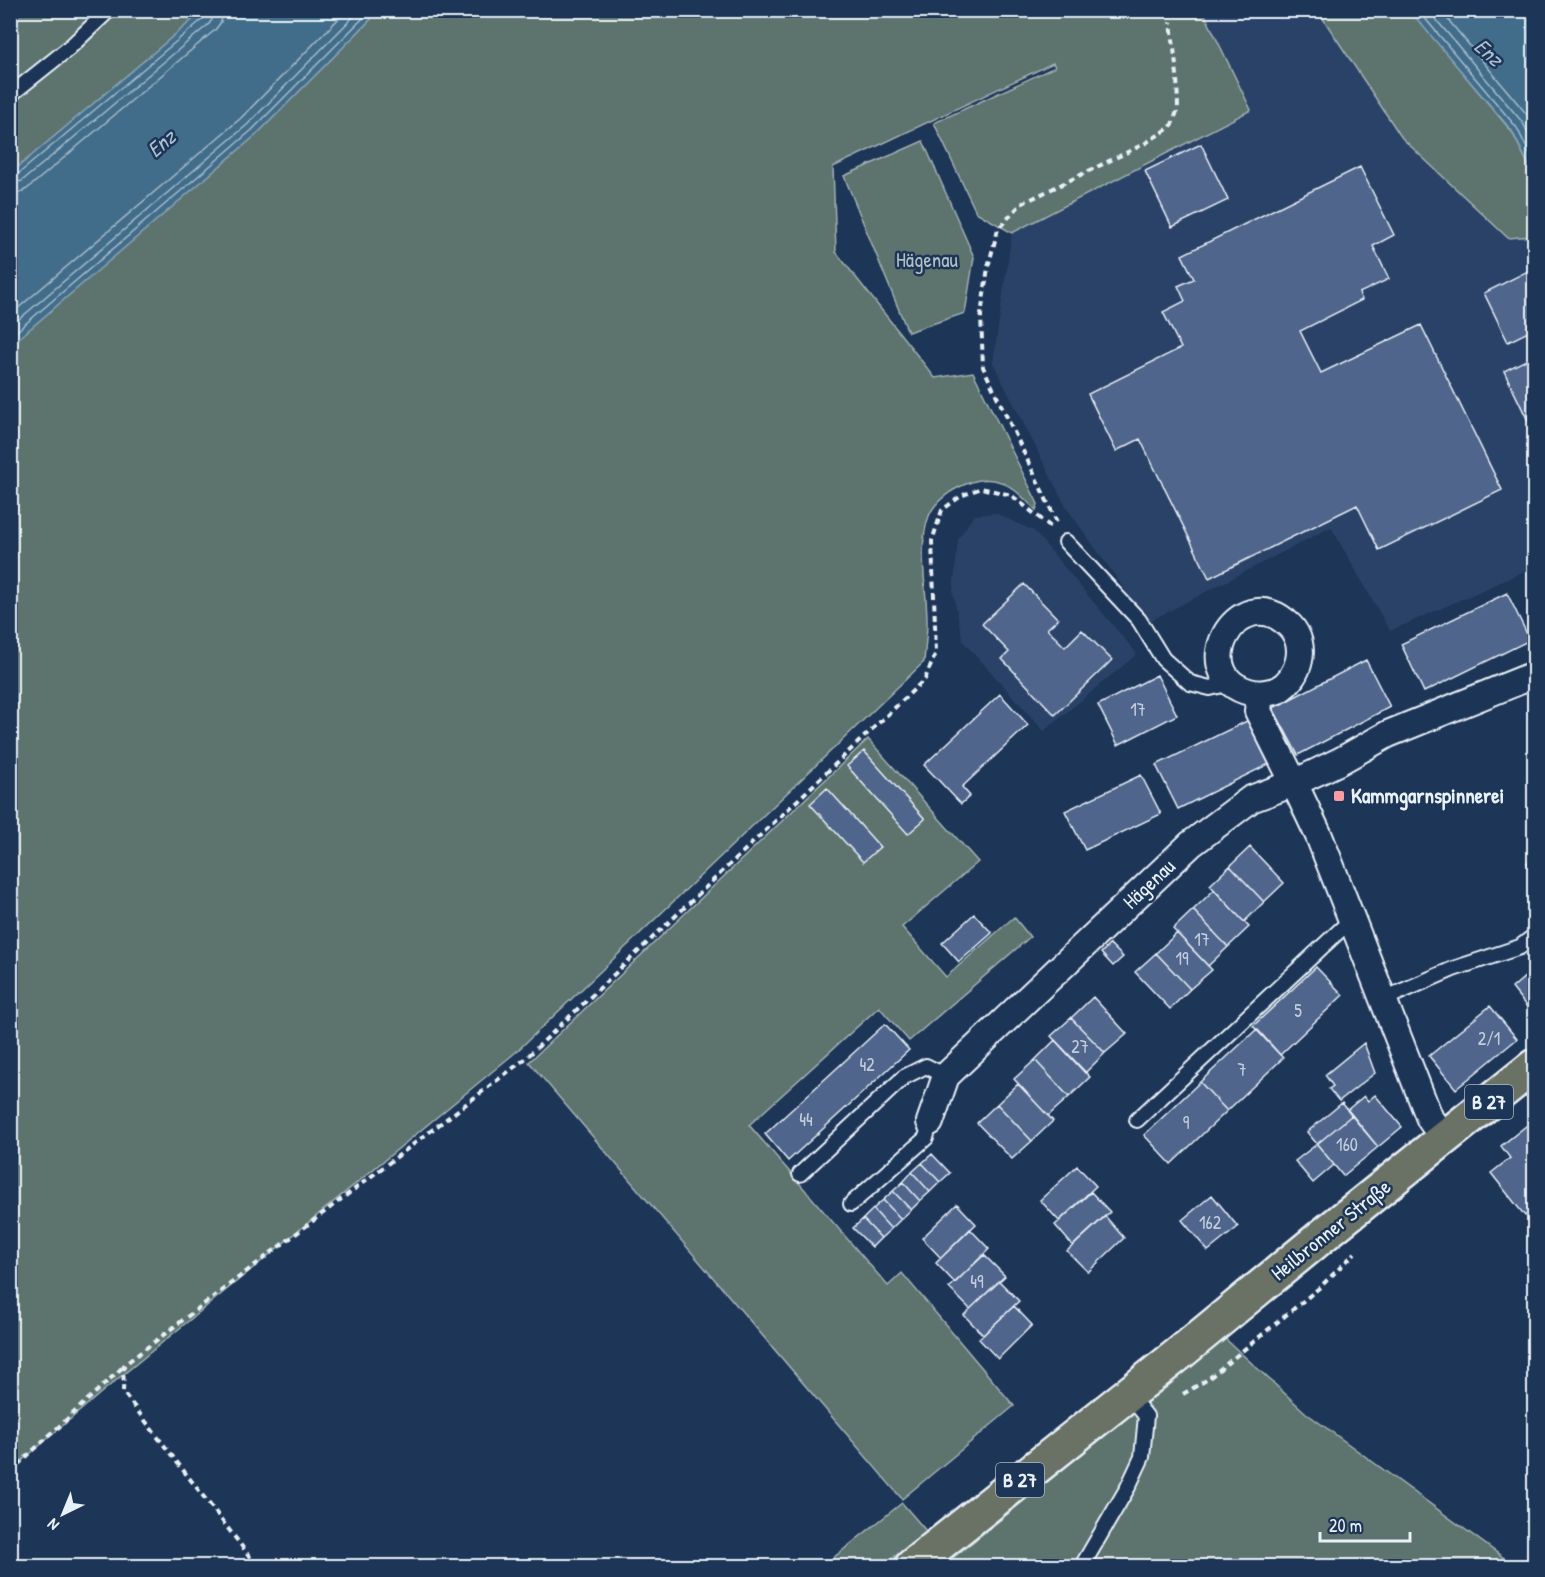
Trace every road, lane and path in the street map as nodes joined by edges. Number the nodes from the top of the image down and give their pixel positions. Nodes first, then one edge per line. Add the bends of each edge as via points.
1 (110, 10) edge
2 (1171, 22) dead end
3 (10, 95) edge
4 (1066, 542) junction
5 (1534, 675) edge
6 (1231, 683) junction
7 (1260, 694) junction
8 (1294, 783) junction
9 (1352, 919) junction
10 (1534, 936) edge
11 (1384, 999) junction
12 (1534, 1066) edge
13 (946, 1076) junction
14 (1137, 1120) dead end
15 (930, 1122) joint
16 (1444, 1139) junction
17 (800, 1174) dead end
18 (851, 1204) dead end
19 (124, 1365) junction
20 (1128, 1394) junction
21 (10, 1472) edge
22 (257, 1566) edge
23 (912, 1566) edge
24 (1082, 1566) edge

1 - 3 lane
2 - 4 path via 1178,108 1171,127 1021,204 998,229 988,267 981,315 983,367
4 - 6 lane via 1138,620 1163,659 1190,683 1210,688
4 - 19 path via 1011,495 981,488 960,496 942,510 932,541 936,654 926,679 525,1059
5 - 8 street via 1388,734
6 - 7 street via 1247,693
6 - 7 street via 1219,657 1224,634 1236,620 1249,614 1280,618 1292,628 1300,657 1293,677 1277,690
7 - 8 street via 1258,711
8 - 9 street
8 - 13 street, Hägenau via 1251,799 1191,844
9 - 11 street
9 - 14 lane
10 - 11 lane via 1520,947 1453,969
11 - 16 street via 1430,1119
12 - 16 main road, Heilbronner Straße / B 27
13 - 15 street, Hägenau
13 - 17 lane via 926,1066 904,1077
15 - 18 lane via 926,1138
16 - 20 main road, Heilbronner Straße / B 27
19 - 21 path
19 - 22 path via 123,1392
20 - 23 main road, B 27
20 - 24 lane via 1146,1416 1142,1457

